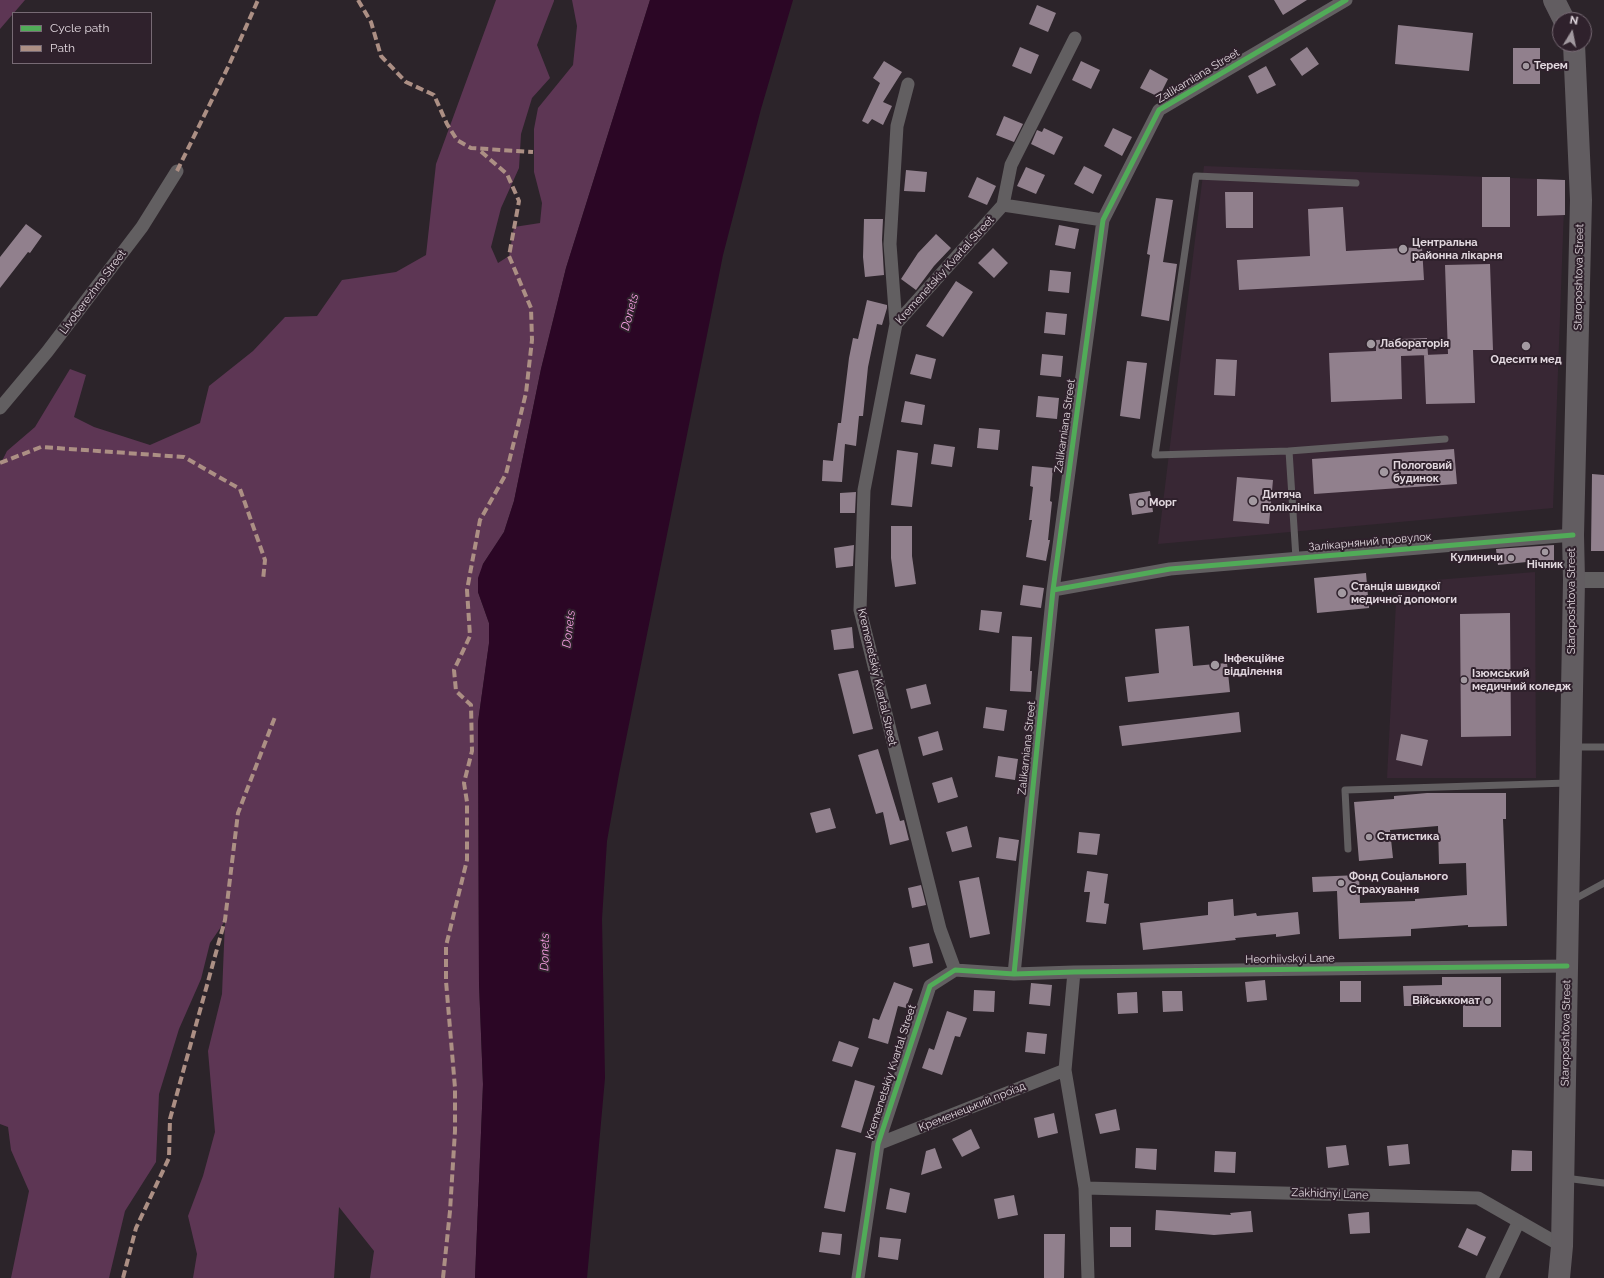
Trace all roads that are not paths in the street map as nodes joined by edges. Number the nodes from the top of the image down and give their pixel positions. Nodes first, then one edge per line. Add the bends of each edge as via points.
1 (1346, 0) edge
2 (1554, 0) edge
3 (1560, 12) edge
4 (1075, 38) dead end
5 (1574, 52) edge
6 (908, 84) dead end
7 (177, 171) dead end
8 (1356, 183) dead end
9 (1003, 205) junction
10 (1103, 220) junction
11 (896, 324) junction
12 (0, 408) edge
13 (1445, 439) dead end
14 (1289, 451) junction
15 (1573, 535) junction
16 (1296, 558) junction
17 (1574, 580) junction
18 (1604, 580) edge
19 (1053, 590) junction
20 (1604, 747) edge
21 (1571, 748) junction
22 (1570, 783) junction
23 (1348, 849) dead end
24 (1604, 883) edge
25 (1568, 903) junction
26 (1567, 966) junction
27 (955, 970) junction
28 (1074, 972) junction
29 (1014, 974) junction
30 (1065, 1070) junction
31 (878, 1144) junction
32 (1563, 1178) junction
33 (1604, 1182) edge
34 (1085, 1188) junction
35 (1519, 1221) junction
36 (1562, 1246) junction
37 (858, 1278) edge
38 (1088, 1278) edge
39 (1492, 1278) edge
40 (1559, 1278) edge

1 - 10 street, Zalikarniana Street via 1159,110
2 - 3 highway
4 - 9 street via 1011,165
5 - 15 highway, Staroposhtova Street via 1581,200
6 - 11 street via 897,126 890,244
7 - 12 street, Livoberezhna Street via 142,227 47,352
8 - 14 lane via 1196,176 1155,455
9 - 10 street
9 - 11 street, Kremenetskiy Kvartal Street
10 - 19 street, Zalikarniana Street
11 - 27 street, Kremenetskiy Kvartal Street via 864,490 860,610 940,929
13 - 14 lane
14 - 16 lane
15 - 16 street, Залікарняний провулок
15 - 17 highway, Staroposhtova Street
16 - 19 street, Залікарняний провулок via 1170,569
17 - 18 street
17 - 21 highway, Staroposhtova Street
19 - 29 street, Zalikarniana Street
20 - 21 lane
21 - 22 highway, Staroposhtova Street
22 - 23 lane via 1345,790
22 - 25 highway, Staroposhtova Street
24 - 25 lane
25 - 26 highway, Staroposhtova Street
26 - 28 street, Heorhiivskyi Lane
26 - 32 highway, Staroposhtova Street
27 - 29 street
27 - 31 street, Kremenetskiy Kvartal Street via 930,986
28 - 29 street, Heorhiivskyi Lane
28 - 30 street
30 - 31 street, Кременецький проїзд
30 - 34 street
31 - 37 street, Kremenetskiy Kvartal Street
32 - 33 lane
32 - 36 highway, Staroposhtova Street
34 - 35 street, Zakhidnyi Lane via 1478,1198
34 - 38 street
35 - 36 street, Zakhidnyi Lane
35 - 39 street
36 - 40 highway, Staroposhtova Street

